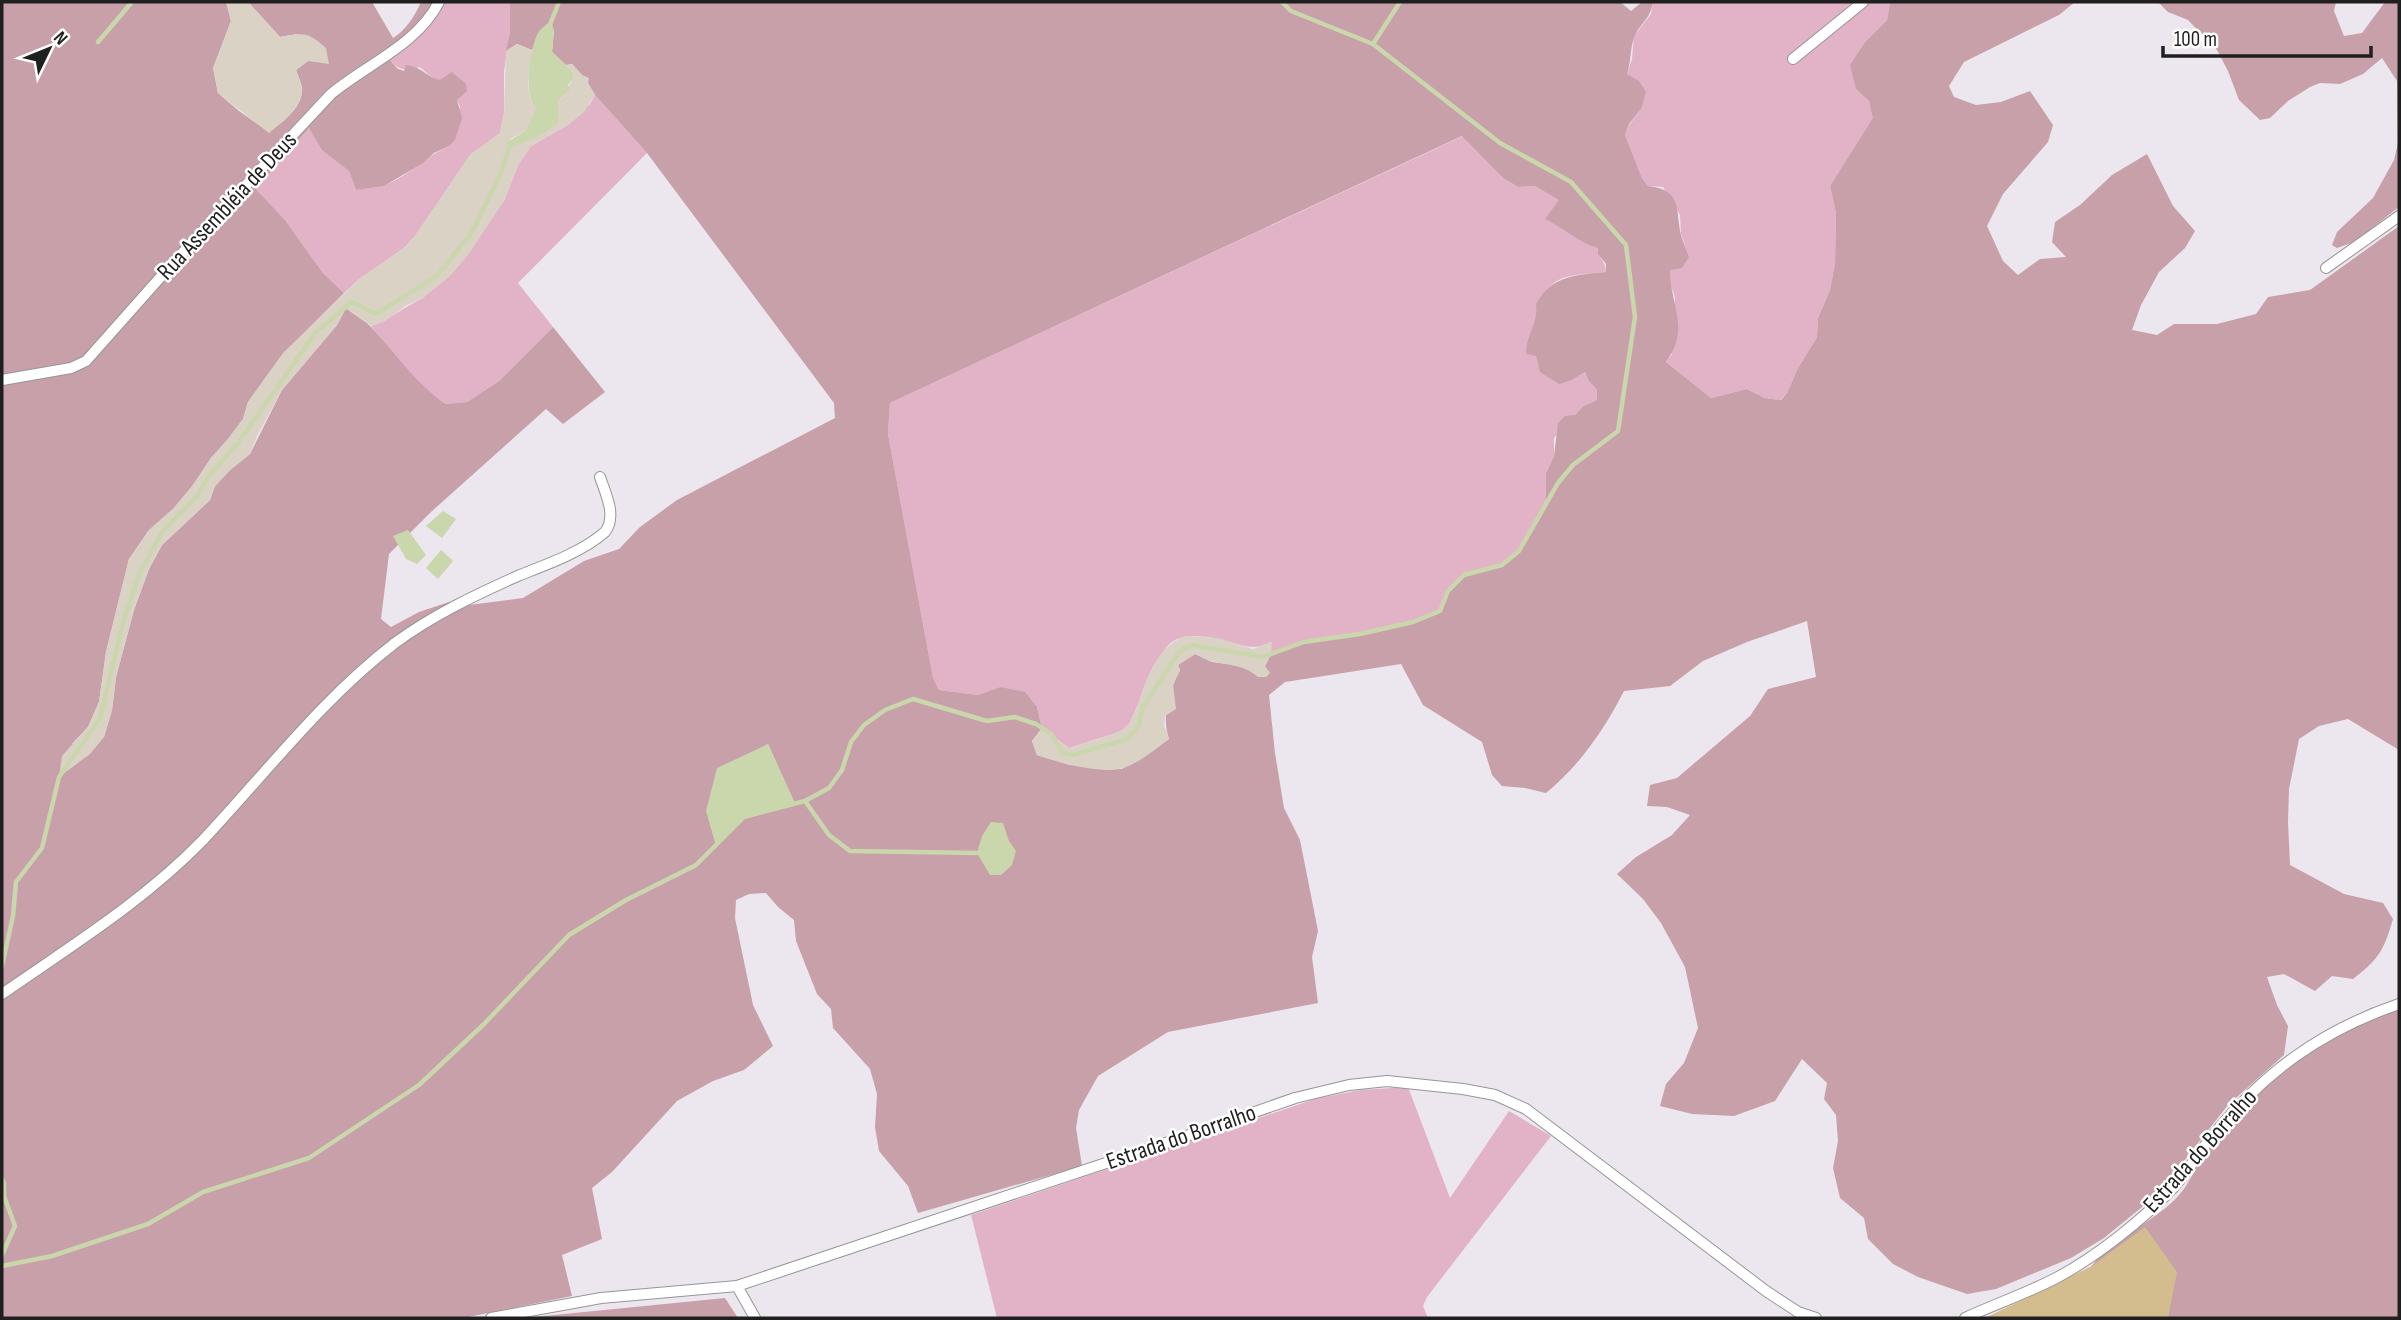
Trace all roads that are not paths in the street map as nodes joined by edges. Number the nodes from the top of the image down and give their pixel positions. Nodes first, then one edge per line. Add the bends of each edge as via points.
1 (439, 2) edge
2 (1863, 2) edge
3 (1793, 59) dead end
4 (2399, 216) edge
5 (2326, 268) dead end
6 (2, 380) edge
7 (600, 477) dead end
8 (2, 994) edge
9 (2399, 1004) edge
10 (737, 1286) junction
11 (491, 1318) edge
12 (755, 1318) edge
13 (1816, 1318) edge
14 (1965, 1318) edge

1 - 6 street, Rua Assembléia de Deus via 427,22 395,50 331,94 93,355 71,368
2 - 3 street
4 - 5 street
7 - 8 street via 611,514 605,532 464,601 373,660 176,866
9 - 14 street, Estrada do Borralho via 2369,1014 2294,1056 2252,1091 2174,1187 2103,1247 2059,1277
10 - 11 street, Estrada do Borralho via 601,1298
10 - 12 street
10 - 13 street, Estrada do Borralho via 1295,1098 1387,1080 1495,1095 1526,1109 1766,1291

